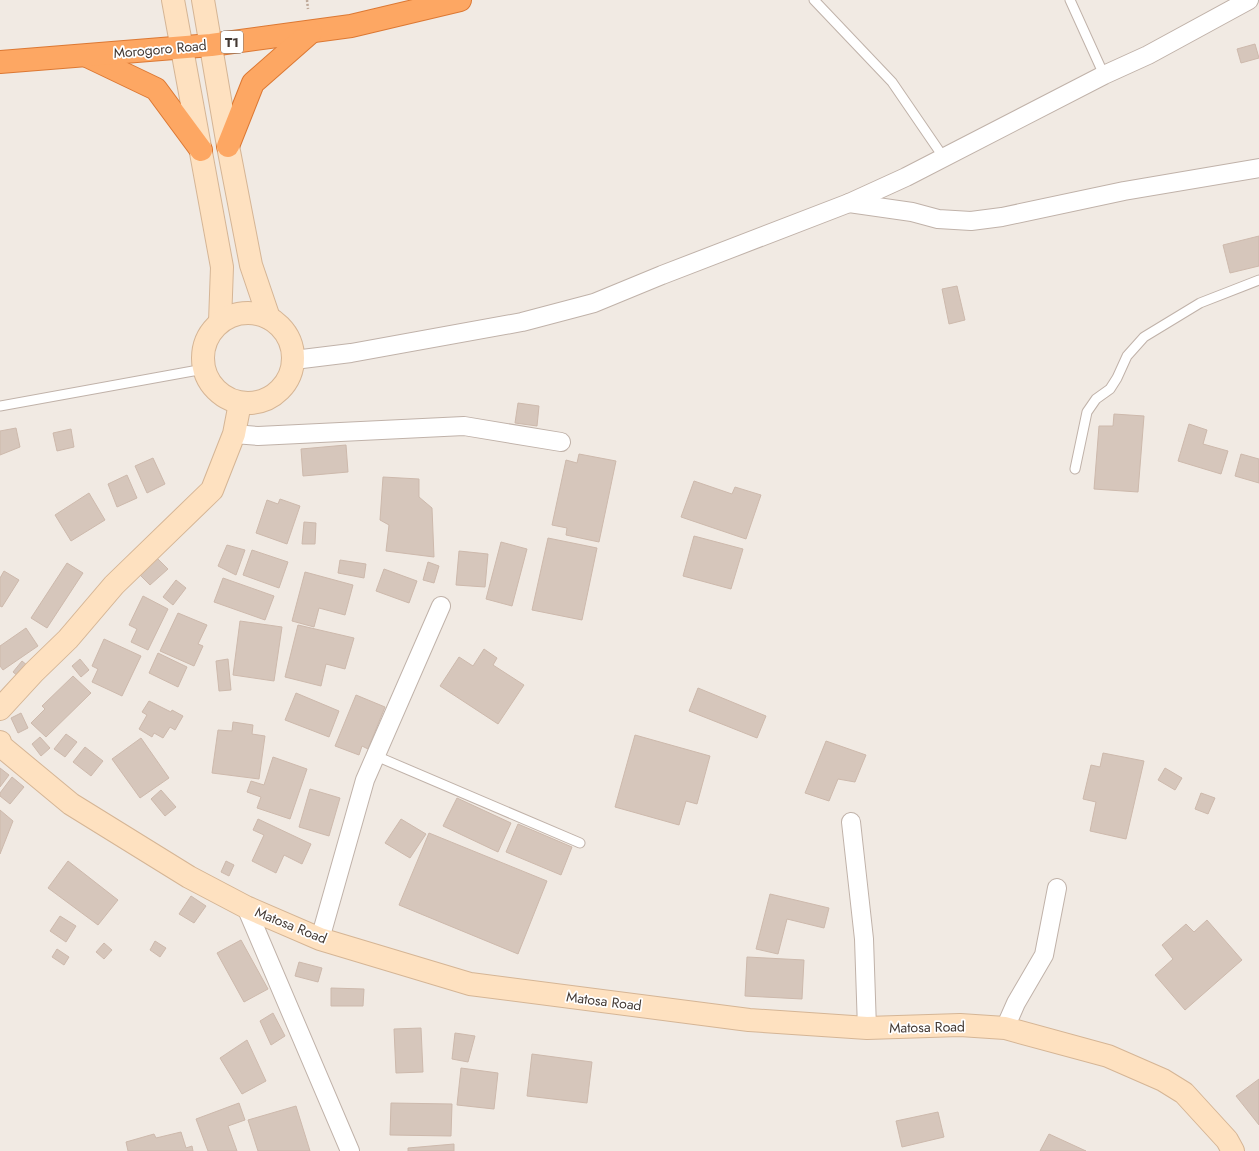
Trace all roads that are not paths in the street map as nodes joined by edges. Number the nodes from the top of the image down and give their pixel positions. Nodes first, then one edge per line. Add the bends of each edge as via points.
1 (173, 0) edge
2 (203, 0) edge
3 (460, 0) edge
4 (814, 0) edge
5 (1070, 0) edge
6 (1249, 0) edge
7 (311, 32) junction
8 (211, 45) junction
9 (182, 48) junction
10 (86, 55) junction
11 (0, 62) edge
12 (1104, 75) junction
13 (228, 146) junction
14 (201, 150) junction
15 (944, 158) junction
16 (1259, 168) edge
17 (849, 203) junction
18 (1259, 280) edge
19 (269, 318) junction
20 (220, 322) junction
21 (294, 360) junction
22 (204, 369) junction
23 (240, 403) junction
24 (0, 406) edge
25 (234, 434) junction
26 (561, 442) dead end
27 (1075, 469) dead end
28 (441, 606) dead end
29 (0, 709) edge
30 (0, 742) edge
31 (376, 756) junction
32 (851, 822) dead end
33 (580, 843) dead end
34 (1057, 888) dead end
35 (246, 907) junction
36 (320, 939) junction
37 (867, 1028) junction
38 (1005, 1028) junction
39 (350, 1151) edge
40 (1233, 1151) edge

1 - 9 street
2 - 8 street
3 - 7 highway, Morogoro Road / T1 via 351,26
4 - 15 lane via 892,82
5 - 12 lane
6 - 12 street
7 - 8 highway, Morogoro Road / T1
7 - 13 highway via 253,83
8 - 9 highway, Morogoro Road / T1
8 - 13 street
9 - 10 highway, Morogoro Road / T1
9 - 14 street
10 - 11 highway, Morogoro Road / T1
10 - 14 highway via 156,89
12 - 15 street
13 - 19 street via 251,265
14 - 20 street via 222,267
15 - 17 street
16 - 17 street via 971,221 938,219 912,212
17 - 21 street via 594,302 522,322 351,353
18 - 27 lane via 1200,303 1144,337 1127,356 1110,389 1096,399 1086,412
19 - 20 street via 257,313 244,313
19 - 21 street via 280,325 288,335 293,347
20 - 22 street via 205,343
21 - 23 street via 292,373 277,394 253,403
22 - 23 street via 217,391 227,399
22 - 24 lane
23 - 25 street
25 - 26 street via 258,436 464,426
25 - 29 street via 212,490 114,585 68,639
28 - 31 street
30 - 35 street, Matosa Road via 1,746 71,804 189,877
31 - 33 lane
31 - 36 street via 365,780
32 - 37 street via 864,939
34 - 38 street via 1044,955 1016,1003
35 - 36 street, Matosa Road
35 - 39 street
36 - 37 street, Matosa Road via 470,984 749,1020
37 - 38 street, Matosa Road via 960,1025
38 - 40 street, Matosa Road via 1108,1056 1163,1080 1184,1093 1227,1140

